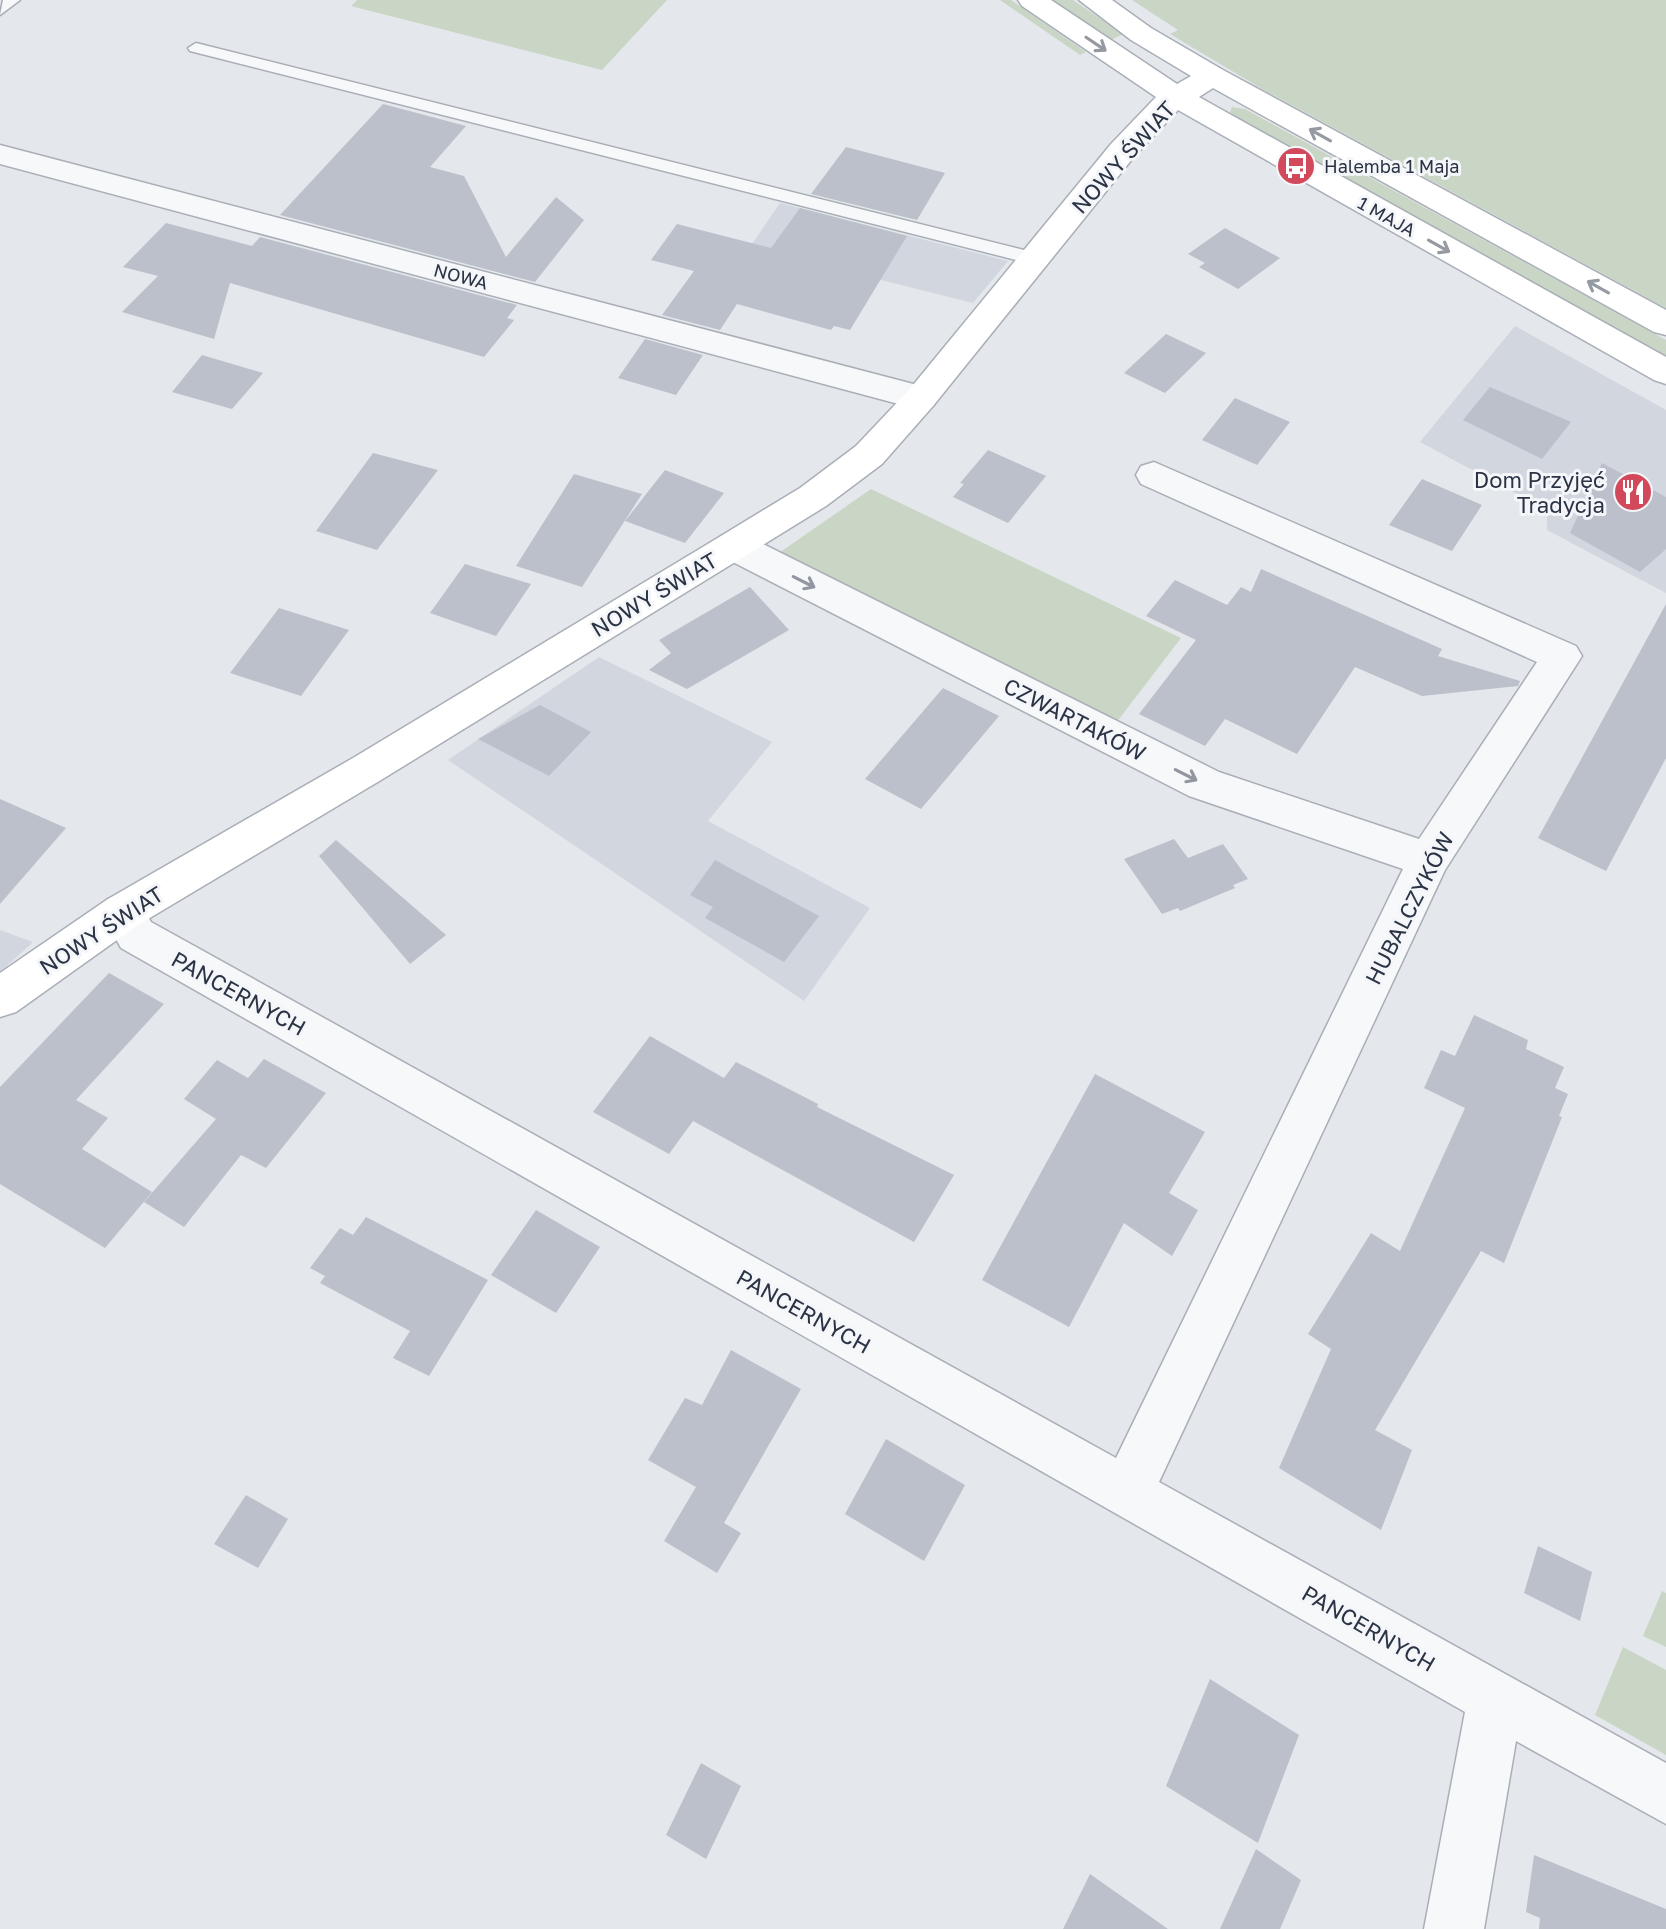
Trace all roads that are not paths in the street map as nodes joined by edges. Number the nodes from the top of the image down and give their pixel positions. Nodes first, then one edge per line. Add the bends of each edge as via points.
1 (12, 0) edge
2 (1032, 0) edge
3 (1093, 0) edge
4 (0, 10) edge
5 (196, 48) dead end
6 (1212, 76) junction
7 (1176, 97) junction
8 (0, 154) edge
9 (1036, 259) junction
10 (1666, 324) edge
11 (1666, 372) edge
12 (921, 398) junction
13 (1154, 475) dead end
14 (734, 546) junction
15 (1428, 860) junction
16 (123, 912) junction
17 (0, 998) edge
18 (1128, 1490) junction
19 (1495, 1700) junction
20 (1666, 1795) edge
21 (1454, 1929) edge

1 - 4 lane
2 -> 7 main road, 1 MAJA
3 - 6 main road, 1 MAJA
5 - 9 lane
6 - 7 main road, NOWY ŚWIAT
10 -> 6 main road, 1 MAJA
7 - 9 main road, NOWY ŚWIAT via 1122,151
7 -> 11 main road, 1 MAJA
8 - 12 street, NOWA
9 - 12 main road, NOWY ŚWIAT
12 - 14 main road, NOWY ŚWIAT via 869,455
13 - 15 street, HUBALCZYKÓW via 1562,656
14 -> 15 street, CZWARTAKÓW via 1204,784
14 - 16 main road, NOWY ŚWIAT
15 - 18 street, HUBALCZYKÓW
16 - 17 main road, NOWY ŚWIAT
16 - 18 street, PANCERNYCH via 136,935
18 - 19 street, PANCERNYCH
19 - 20 street, PANCERNYCH
19 - 21 street

